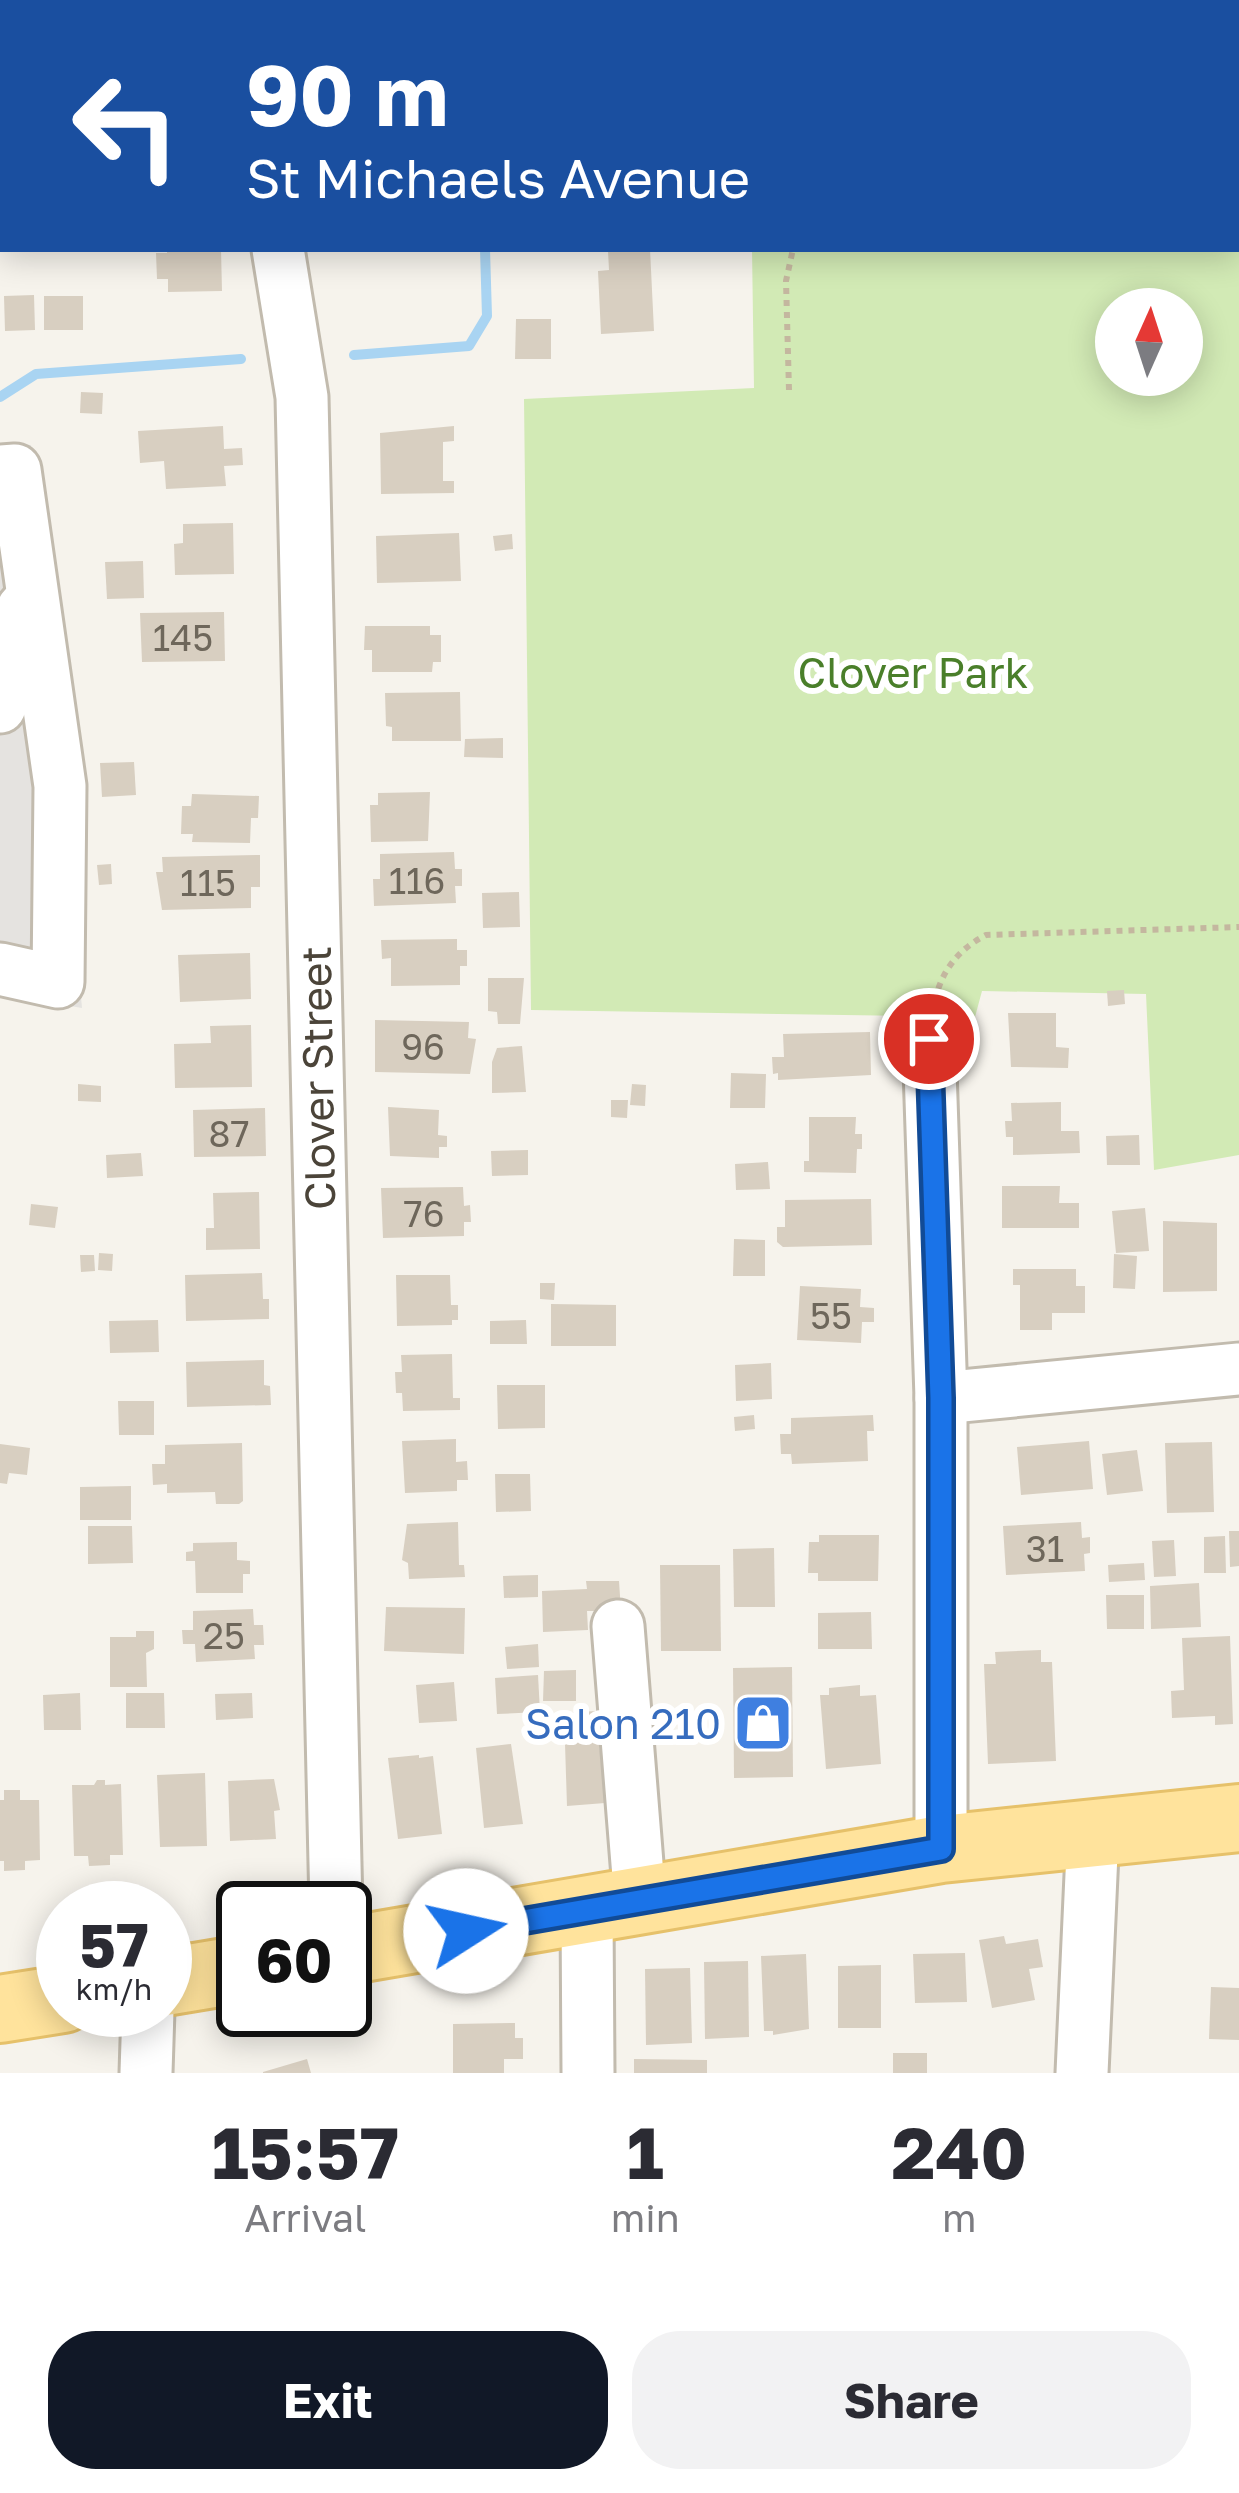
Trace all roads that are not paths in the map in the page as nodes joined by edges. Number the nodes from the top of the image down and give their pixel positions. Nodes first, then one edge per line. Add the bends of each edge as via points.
1 (278, 252) edge
2 (0, 471) edge
3 (29, 581) junction
4 (0, 707) edge
5 (0, 969) edge
6 (929, 1039) road end
7 (1239, 1369) edge
8 (941, 1398) junction
9 (618, 1626) dead end
10 (1239, 1818) edge
11 (1094, 1831) junction
12 (941, 1849) junction
13 (335, 1881) edge
14 (613, 1906) junction
15 (372, 1947) edge
16 (36, 2003) edge
17 (0, 2009) edge
18 (147, 2037) edge
19 (146, 2073) edge
20 (588, 2073) edge
21 (1082, 2073) edge

1 - 13 street, Clover Street via 302,398
2 - 3 street via 15,470
3 - 4 street
3 - 5 street via 60,786 58,982
6 - 8 street
7 - 8 street
8 - 12 street
9 - 14 street
10 - 11 main road
11 - 12 main road
11 - 21 street
12 - 14 main road
14 - 15 main road
14 - 20 street
16 - 17 main road
18 - 19 street

